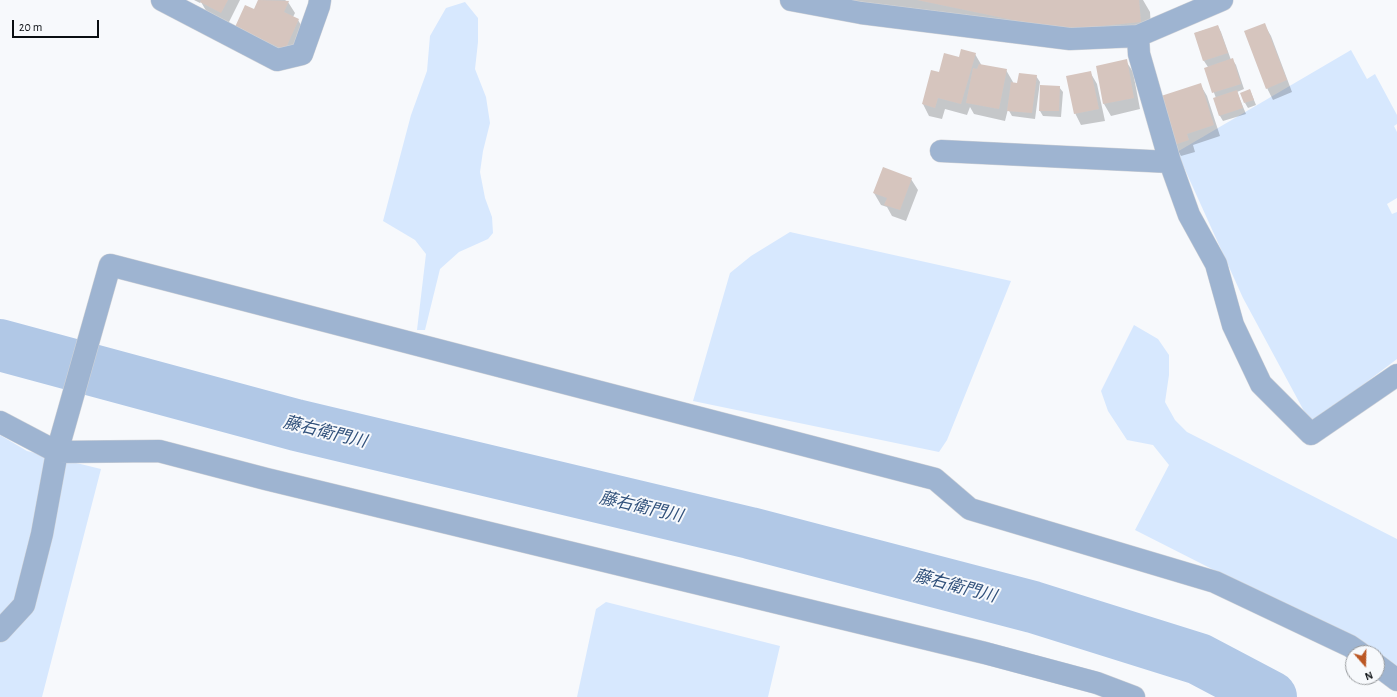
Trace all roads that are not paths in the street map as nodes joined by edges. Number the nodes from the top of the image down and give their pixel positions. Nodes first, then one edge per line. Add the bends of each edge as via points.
1 (162, 0) edge
2 (320, 0) edge
3 (791, 0) edge
4 (1222, 0) edge
5 (1138, 36) junction
6 (941, 151) dead end
7 (1170, 162) junction
8 (1397, 375) edge
9 (0, 422) edge
10 (57, 452) junction
11 (0, 631) edge
12 (1348, 645) edge
13 (1385, 672) edge
14 (1397, 680) edge
15 (1134, 697) edge

1 - 2 street via 277,60 302,54
3 - 5 street via 861,13 1070,39
4 - 5 street
5 - 7 street via 1139,54
6 - 7 street
7 - 8 street via 1188,215 1216,264 1233,325 1261,384 1311,434
9 - 10 street
10 - 11 street via 42,534 24,605
10 - 12 street via 110,265 934,479 970,509 1214,582
10 - 15 street via 159,451 986,653 1096,683
13 - 14 street

